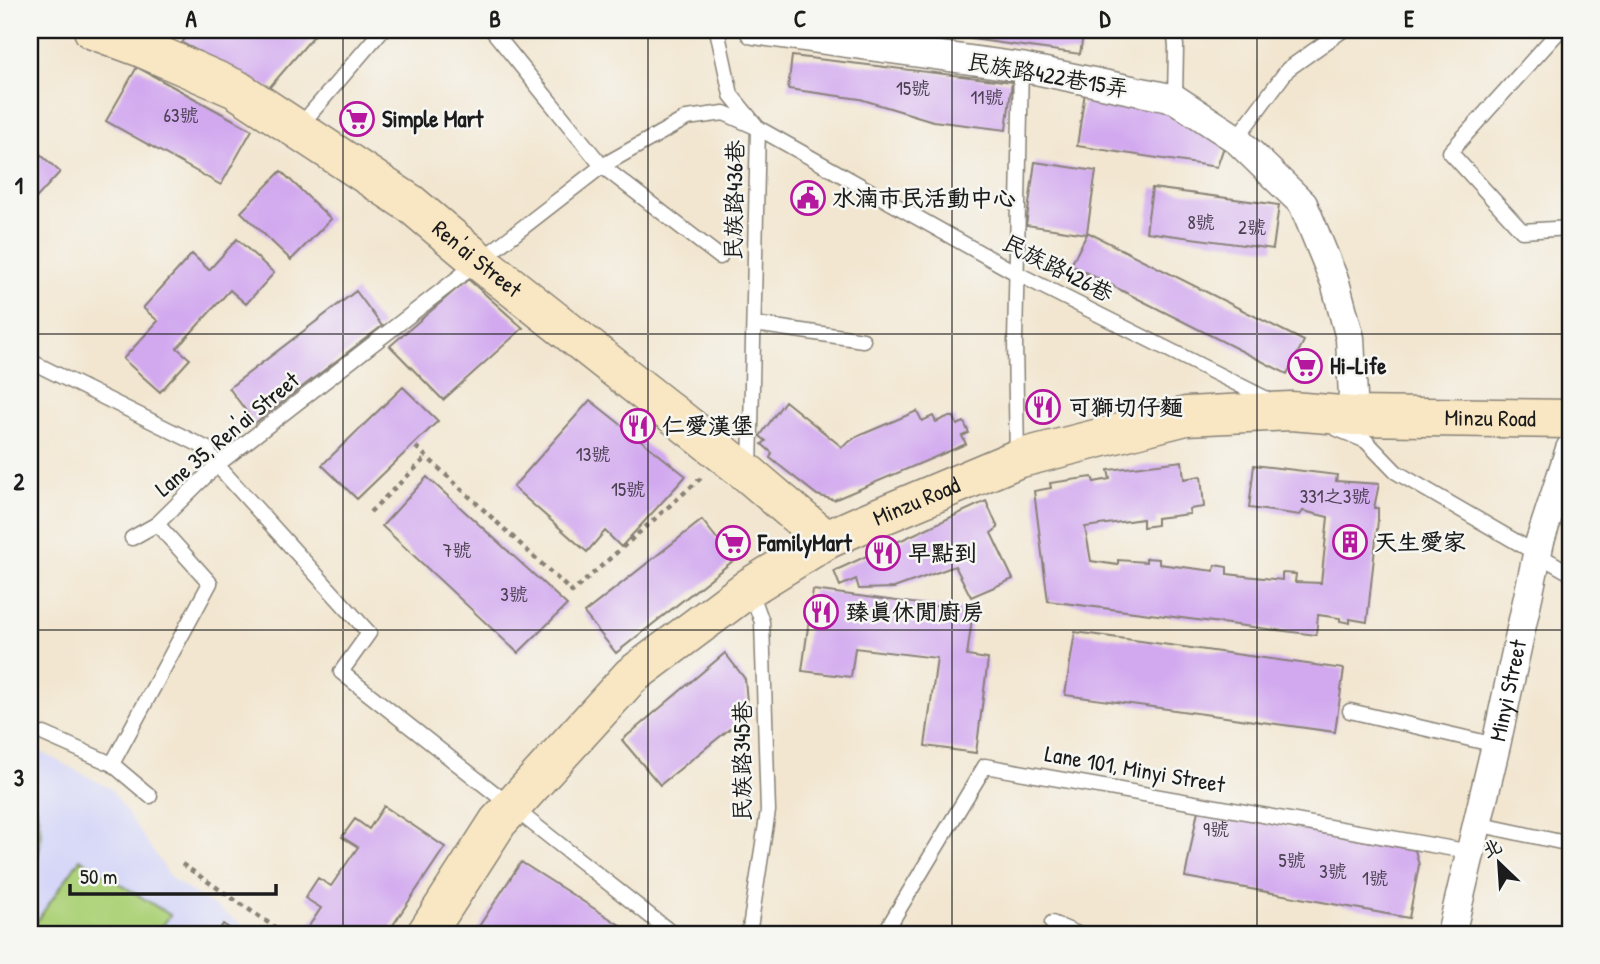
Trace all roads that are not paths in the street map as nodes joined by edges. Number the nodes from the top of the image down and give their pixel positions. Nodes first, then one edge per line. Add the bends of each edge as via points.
1 (93, 30) edge
2 (382, 30) edge
3 (492, 30) edge
4 (717, 30) edge
5 (754, 30) edge
6 (1174, 30) edge
7 (1343, 30) edge
8 (1560, 30) edge
9 (1021, 67) junction
10 (1175, 99) junction
11 (298, 128) junction
12 (758, 128) junction
13 (1236, 139) junction
14 (602, 166) junction
15 (1570, 228) edge
16 (720, 257) dead end
17 (479, 261) junction
18 (1016, 273) junction
19 (754, 324) junction
20 (863, 340) dead end
21 (30, 360) edge
22 (1291, 411) junction
23 (1354, 416) junction
24 (1570, 419) edge
25 (1570, 449) edge
26 (1017, 459) junction
27 (217, 465) junction
28 (738, 466) junction
29 (156, 524) junction
30 (132, 538) dead end
31 (826, 540) junction
32 (1538, 554) junction
33 (1570, 573) edge
34 (750, 587) junction
35 (1350, 711) dead end
36 (44, 734) dead end
37 (1496, 745) junction
38 (111, 764) junction
39 (150, 796) dead end
40 (512, 805) junction
41 (1478, 824) junction
42 (1570, 844) edge
43 (1471, 852) junction
44 (1052, 923) dead end
45 (426, 934) edge
46 (673, 934) edge
47 (749, 934) edge
48 (884, 934) edge
49 (1078, 934) edge
50 (1451, 934) edge

1 - 11 street, Ren'ai Street via 145,43 236,89
2 - 11 lane
3 - 14 lane
4 - 12 lane, 民族路426巷 via 730,95
5 - 9 street, 民族路422巷15弄
6 - 10 lane
7 - 13 lane via 1288,69
8 - 15 lane via 1450,152 1522,231
9 - 10 street, 民族路422巷15弄
9 - 18 lane
10 - 13 street
11 - 17 street, Ren'ai Street via 411,204
12 - 14 lane, 民族路436巷 via 724,113 687,118
12 - 18 lane, 民族路426巷
12 - 19 lane, 民族路436巷
13 - 23 street via 1303,204 1335,282 1350,338
14 - 16 lane
14 - 17 lane, 民族路436巷
17 - 27 lane, Lane 35, Ren'ai Street
17 - 28 street, Ren'ai Street
18 - 22 lane, 民族路426巷
18 - 26 lane
19 - 20 lane
19 - 28 lane, 民族路436巷
21 - 27 lane via 206,448
22 - 23 street, Minzu Road
22 - 26 street, Minzu Road via 1186,416
22 - 32 lane, 民族路426巷 via 1366,441 1396,472
23 - 24 street, Minzu Road
25 - 32 street, Minyi Street
26 - 31 street, Minzu Road
27 - 29 lane, Lane 35, Ren'ai Street
27 - 40 lane via 369,632 341,672
28 - 31 street, Ren'ai Street
29 - 30 lane
29 - 38 lane, Lane 35, Ren'ai Street via 210,583
31 - 34 street, Minzu Road
32 - 33 lane, 民族路426巷
32 - 37 street, Minyi Street
34 - 40 street, Minzu Road via 631,676
34 - 47 lane, 民族路345巷 via 762,622 768,811
35 - 37 lane
36 - 38 lane
37 - 41 street, Minyi Street
38 - 39 lane
40 - 45 street, Minzu Road
40 - 46 lane
41 - 42 lane
41 - 43 street, Minyi Street
43 - 48 lane, Lane 101, Minyi Street via 985,766
43 - 50 street, Minyi Street
44 - 49 lane

